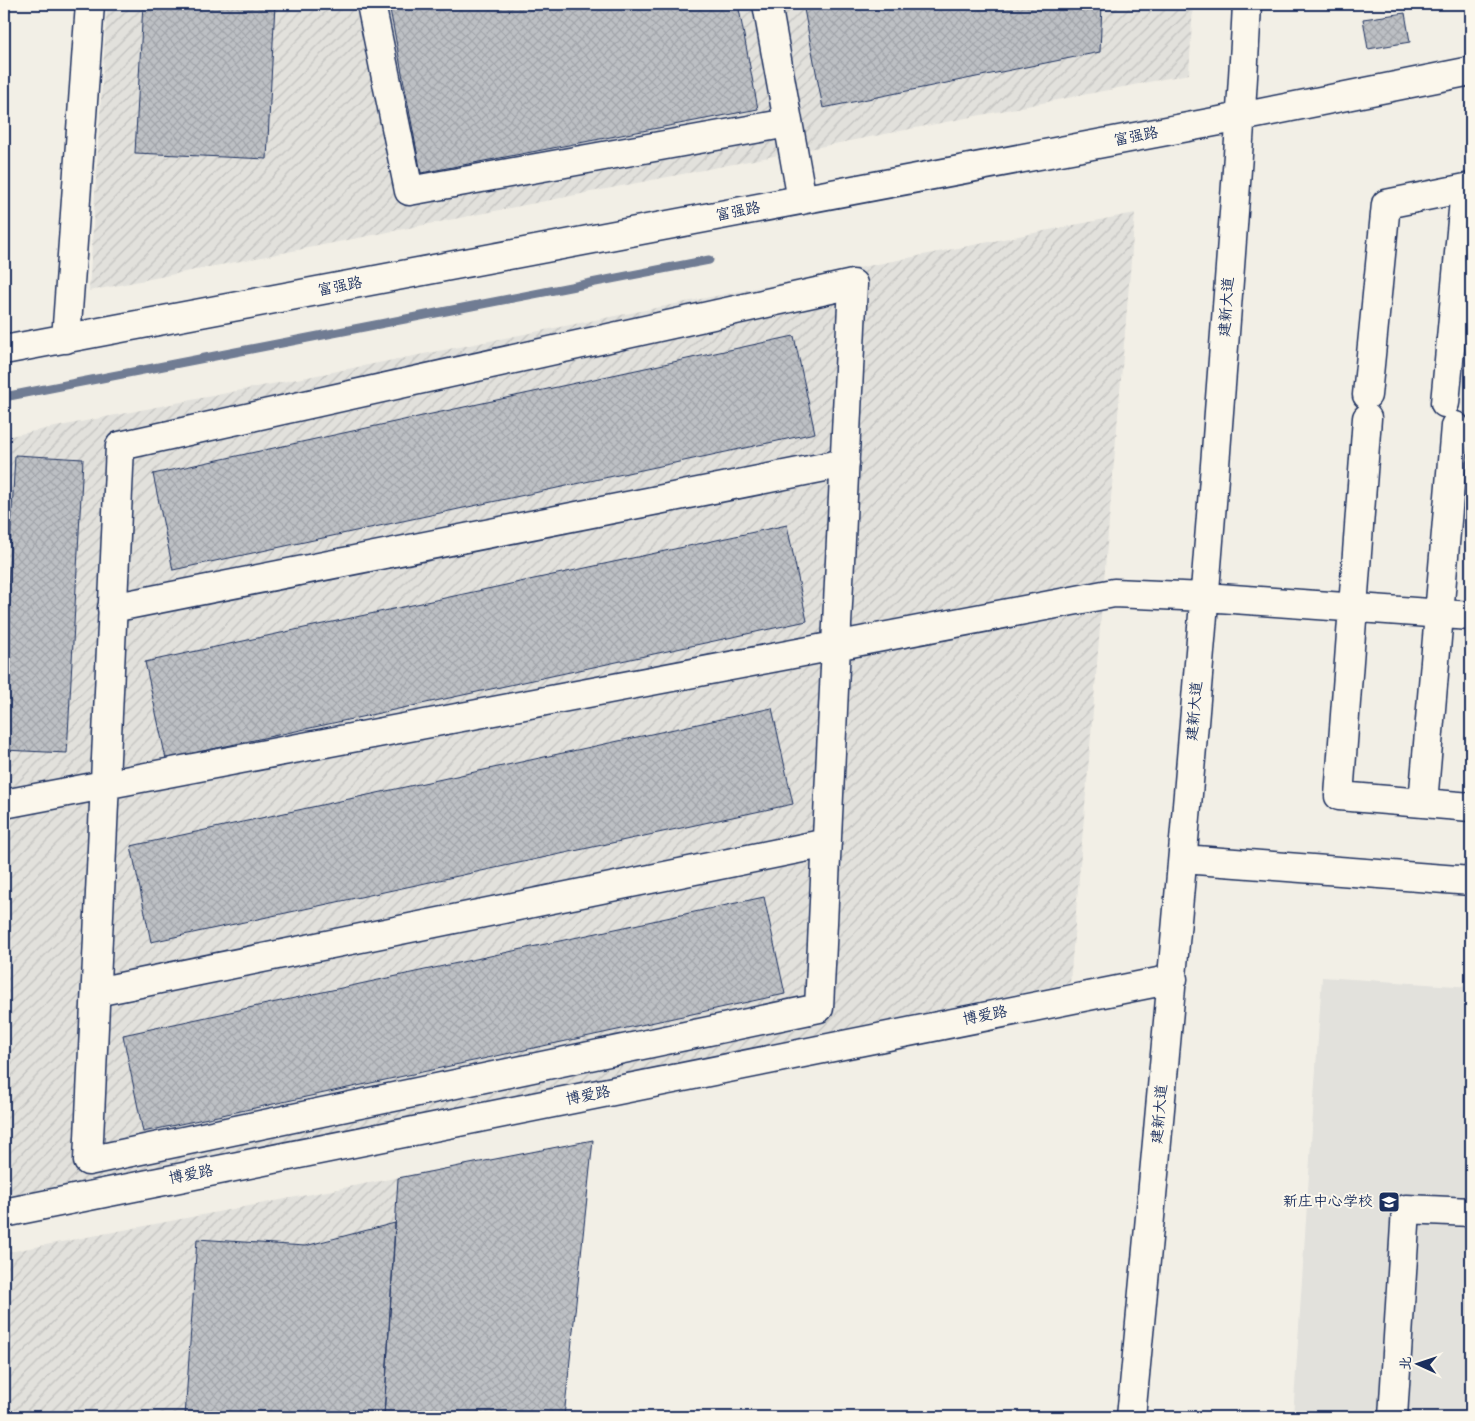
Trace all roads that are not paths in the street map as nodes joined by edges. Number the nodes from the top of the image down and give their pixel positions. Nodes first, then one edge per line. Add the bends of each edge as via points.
1 (90, 4) edge
2 (371, 4) edge
3 (767, 4) edge
4 (1247, 4) edge
5 (1471, 72) edge
6 (1241, 117) junction
7 (788, 123) junction
8 (1468, 188) edge
9 (802, 200) junction
10 (66, 339) junction
11 (4, 350) edge
12 (845, 463) junction
13 (1205, 597) junction
14 (112, 608) junction
15 (1352, 608) junction
16 (1440, 614) junction
17 (1471, 616) edge
18 (836, 646) junction
19 (105, 785) junction
20 (1423, 803) junction
21 (4, 804) edge
22 (1471, 807) edge
23 (827, 843) junction
24 (1183, 858) junction
25 (1471, 881) edge
26 (1173, 979) junction
27 (96, 992) junction
28 (1471, 1212) edge
29 (4, 1213) edge
30 (1131, 1417) edge
31 (1393, 1417) edge

1 - 10 street
2 - 7 street via 408,191
3 - 7 street
4 - 6 street, 建新大道
5 - 6 street, 富强路
6 - 9 street, 富强路
6 - 13 street, 建新大道
7 - 9 street
8 - 15 street via 1386,204
8 - 16 street via 1450,415
9 - 10 street, 富强路
10 - 11 street, 富强路
12 - 14 street
12 - 14 street via 854,284 120,446
12 - 18 street
13 - 15 street
13 - 18 street via 1114,593
13 - 24 street, 建新大道
14 - 19 street
15 - 16 street
15 - 20 street via 1339,796
16 - 17 street
16 - 20 street
18 - 19 street
18 - 23 street
19 - 21 street
19 - 27 street
20 - 22 street
23 - 27 street
23 - 27 street via 819,1008 88,1161
24 - 25 street
24 - 26 street, 建新大道
26 - 29 street, 博爱路
26 - 30 street, 建新大道
28 - 31 street via 1406,1209

